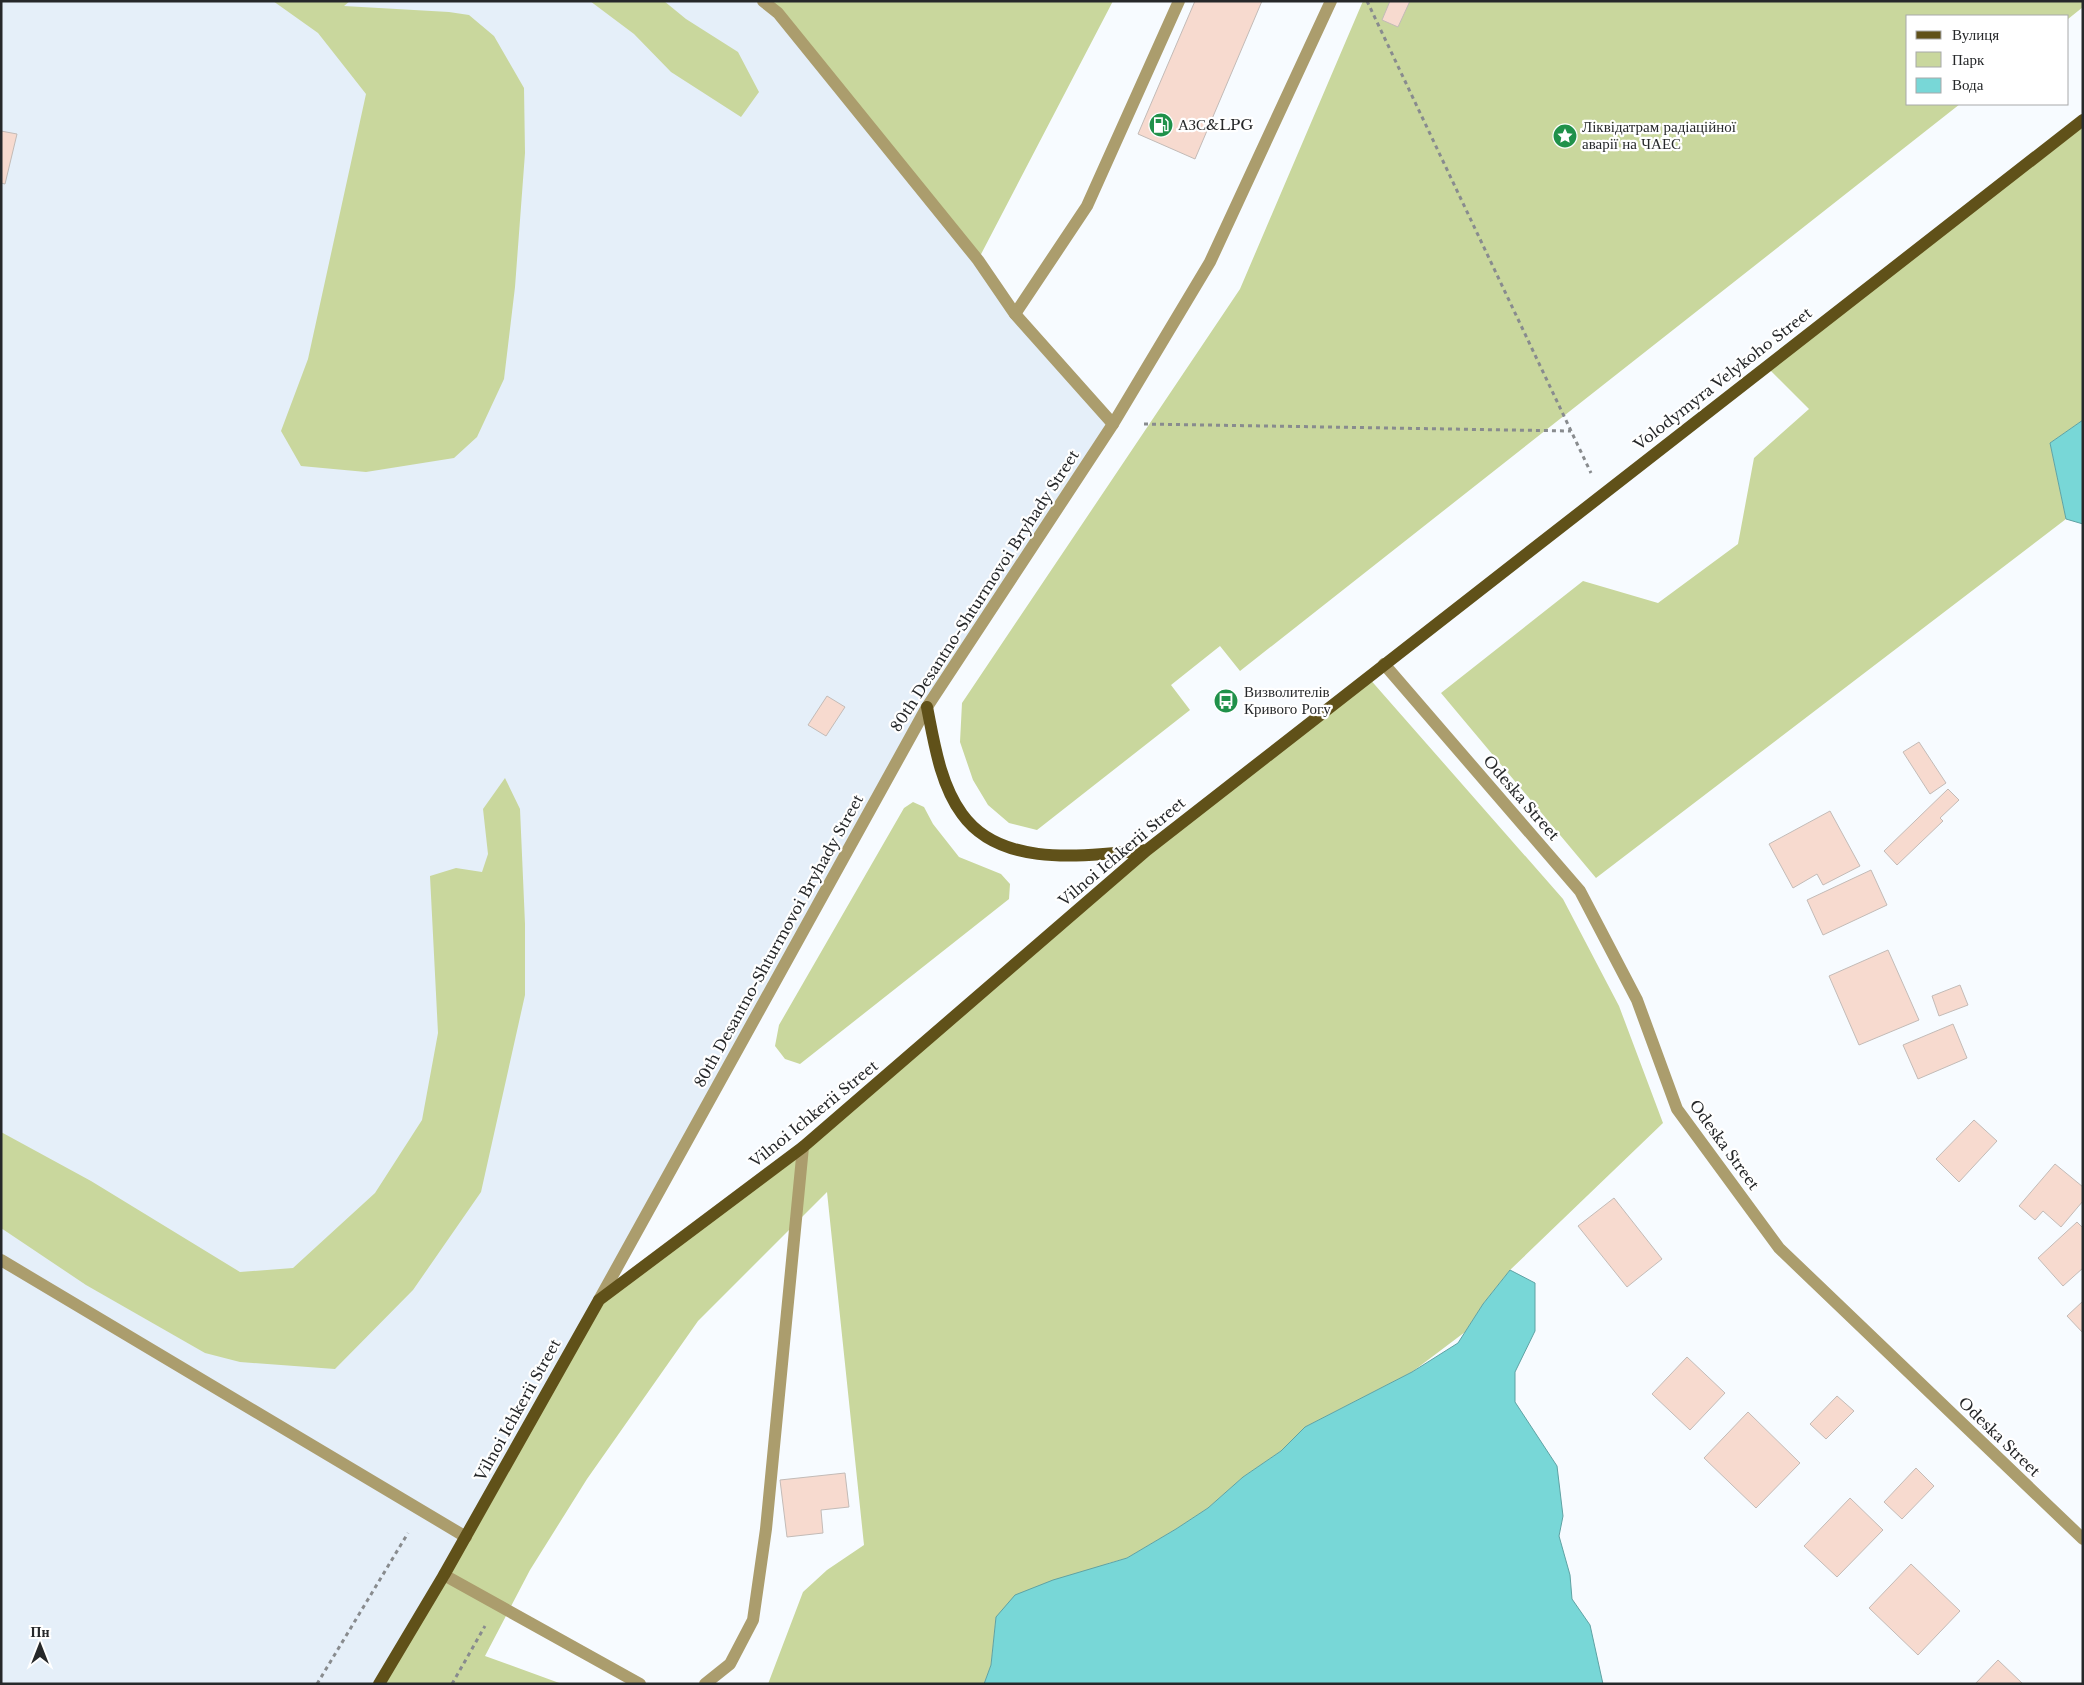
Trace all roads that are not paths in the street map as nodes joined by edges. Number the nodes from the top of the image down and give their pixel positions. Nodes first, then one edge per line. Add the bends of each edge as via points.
1 (762, 1) edge
2 (1179, 1) edge
3 (1331, 1) edge
4 (2083, 120) edge
5 (1015, 314) junction
6 (1113, 424) junction
7 (1384, 664) junction
8 (927, 707) junction
9 (1147, 850) junction
10 (803, 1147) junction
11 (1, 1260) edge
12 (599, 1300) junction
13 (466, 1537) junction
14 (2083, 1539) edge
15 (444, 1575) junction
16 (379, 1684) edge
17 (640, 1684) edge
18 (705, 1684) edge

1 - 5 street via 778,13 972,252
2 - 5 street via 1087,206
3 - 6 street, 80th Desantno-Shturmovoi Bryhady Street via 1210,262
4 - 7 main road, Volodymyra Velykoho Street
5 - 6 street
6 - 8 street, 80th Desantno-Shturmovoi Bryhady Street
7 - 9 main road, Vilnoi Ichkerii Street
7 - 14 street, Odeska Street via 1580,891 1637,1000 1677,1109 1779,1248
8 - 9 main road via 939,762 953,800 970,823 991,840 1052,856
8 - 12 street, 80th Desantno-Shturmovoi Bryhady Street
9 - 10 main road, Vilnoi Ichkerii Street
10 - 12 main road, Vilnoi Ichkerii Street
10 - 18 street via 766,1529 753,1620 730,1664
11 - 13 street
12 - 13 main road, Vilnoi Ichkerii Street
13 - 15 main road, Vilnoi Ichkerii Street
15 - 16 main road, Vilnoi Ichkerii Street
15 - 17 street

